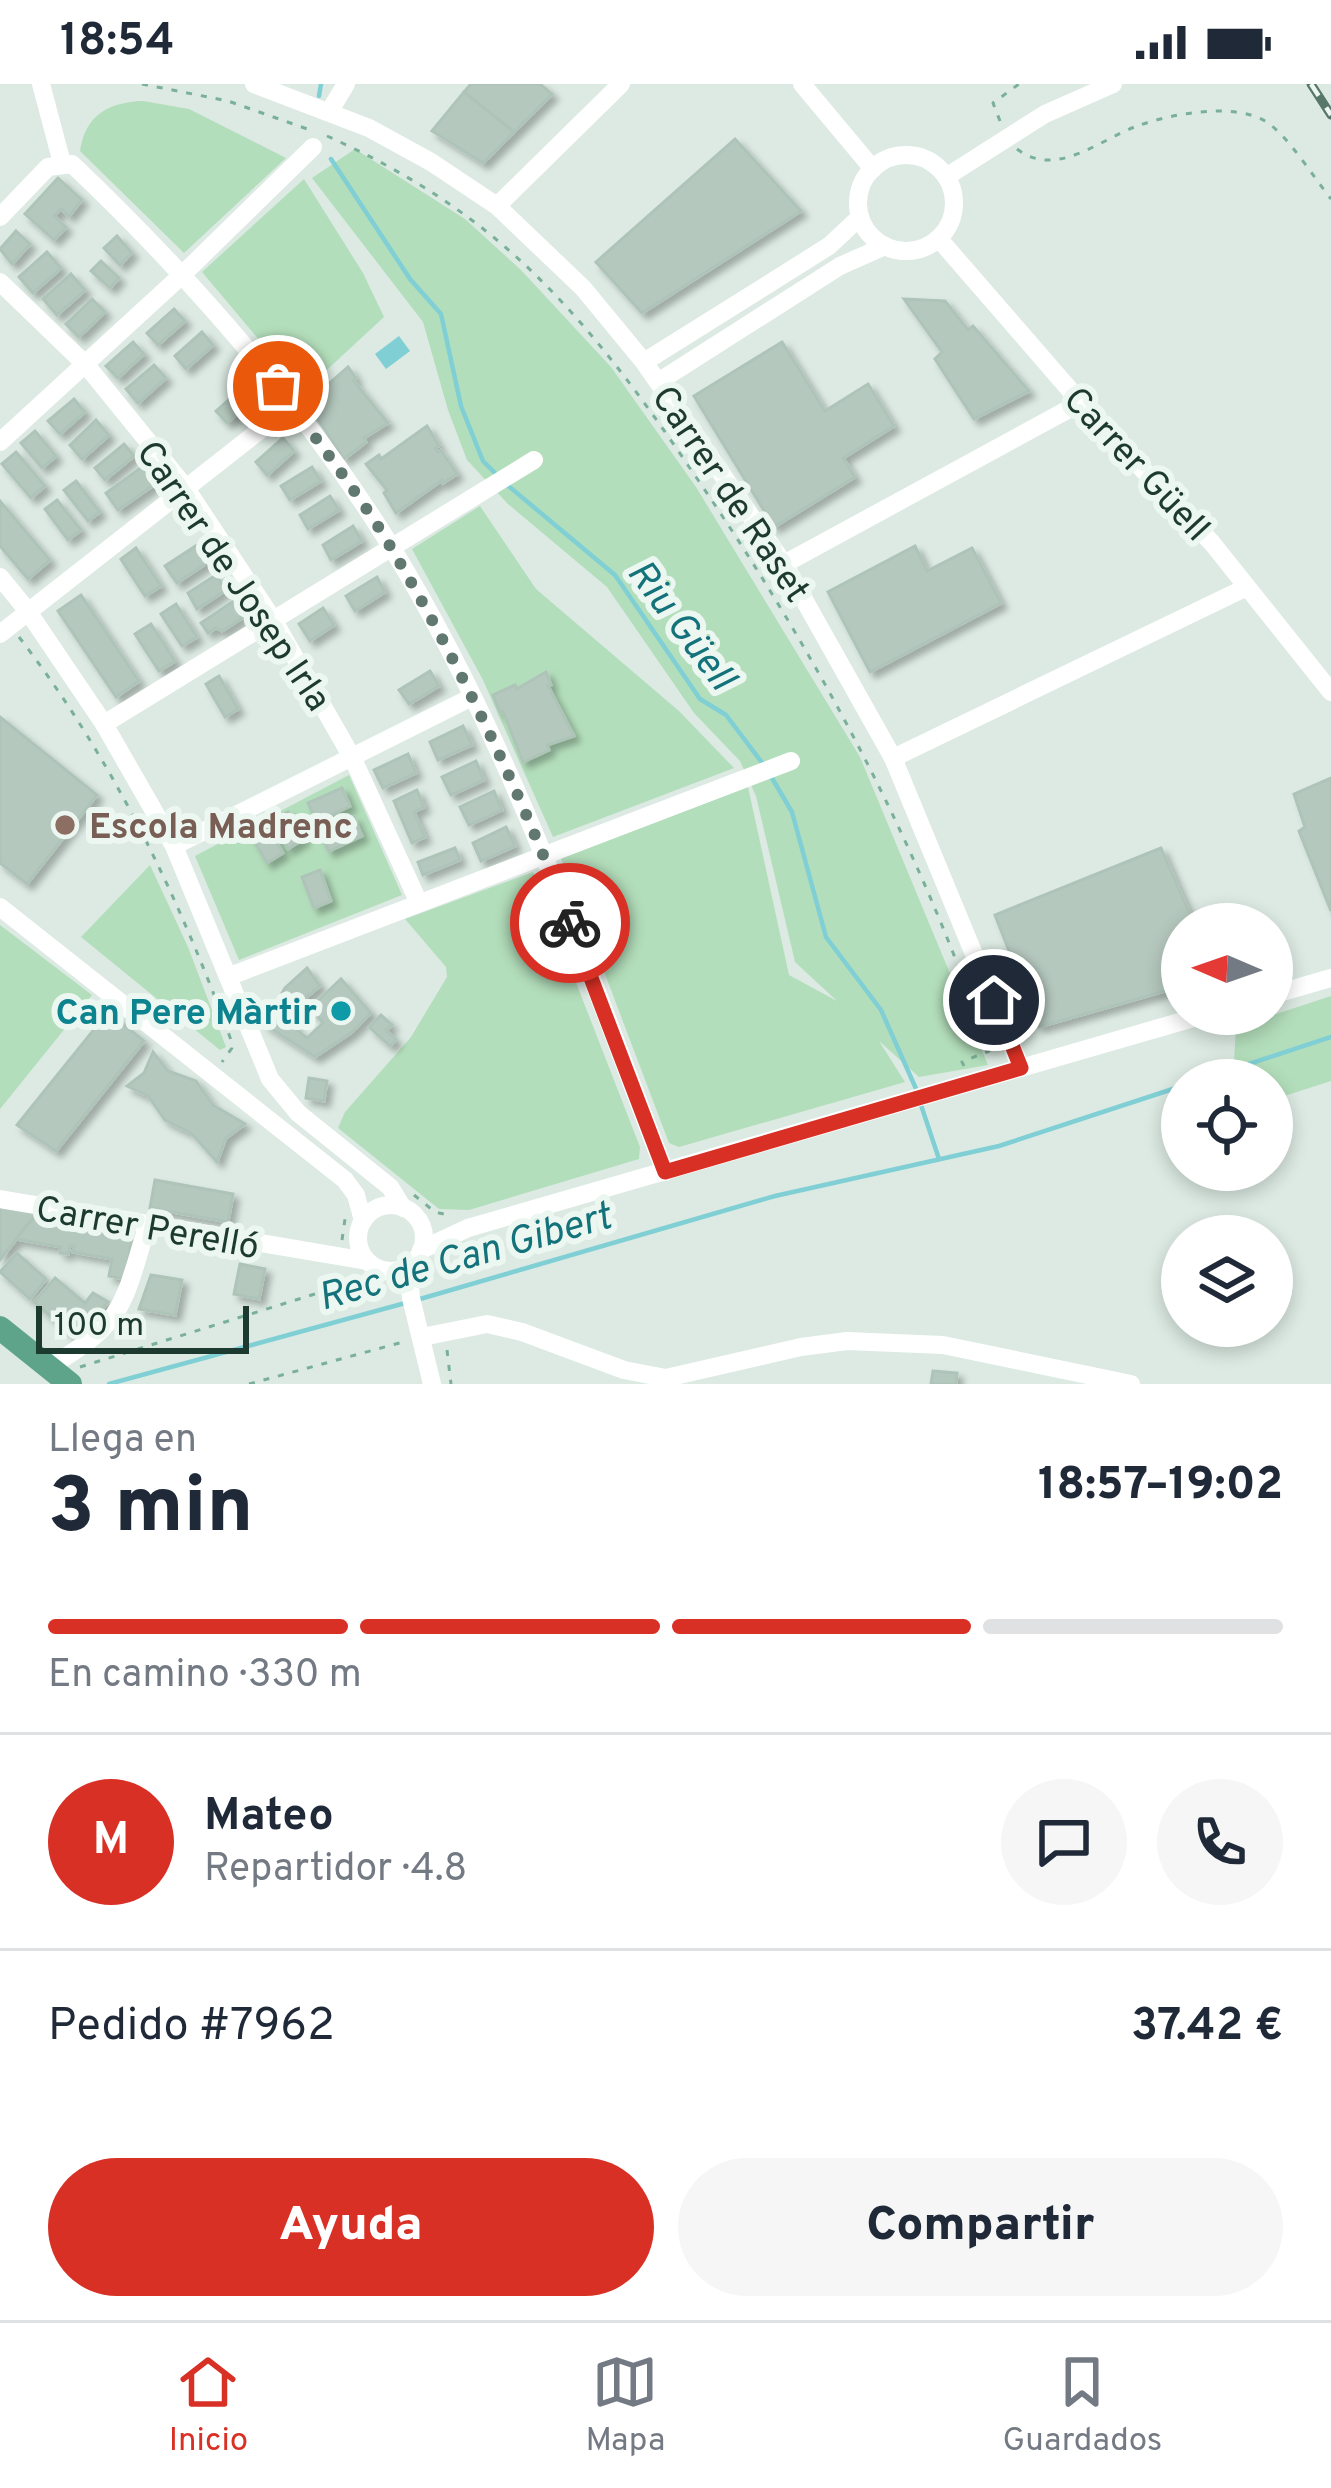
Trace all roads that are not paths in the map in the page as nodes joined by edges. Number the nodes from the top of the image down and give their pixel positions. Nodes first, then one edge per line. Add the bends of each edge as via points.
1 (41, 84) edge
2 (254, 84) edge
3 (346, 84) edge
4 (621, 84) edge
5 (802, 84) edge
6 (1113, 84) edge
7 (329, 112) junction
8 (314, 147) dead end
9 (67, 164) junction
10 (873, 169) junction
11 (946, 177) junction
12 (497, 206) junction
13 (0, 217) edge
14 (860, 217) junction
15 (938, 239) junction
16 (885, 246) junction
17 (184, 274) junction
18 (0, 282) edge
19 (644, 362) junction
20 (86, 364) junction
21 (658, 382) junction
22 (1080, 403) junction
23 (292, 405) junction
24 (0, 442) edge
25 (534, 460) dead end
26 (185, 487) junction
27 (391, 547) junction
28 (784, 564) junction
29 (0, 577) edge
30 (1244, 588) junction
31 (27, 610) junction
32 (274, 621) junction
33 (5, 630) edge
34 (1331, 692) edge
35 (472, 697) junction
36 (104, 724) junction
37 (892, 758) junction
38 (353, 759) junction
39 (791, 761) dead end
40 (174, 846) junction
41 (544, 855) junction
42 (419, 903) junction
43 (0, 907) edge
44 (230, 976) junction
45 (1331, 978) edge
46 (1293, 989) edge
47 (1161, 1028) edge
48 (1021, 1068) junction
49 (665, 1172) junction
50 (0, 1199) edge
51 (403, 1208) junction
52 (363, 1221) junction
53 (420, 1224) junction
54 (147, 1226) junction
55 (468, 1228) junction
56 (421, 1250) junction
57 (401, 1268) junction
58 (364, 1269) junction
59 (0, 1328) edge
60 (421, 1332) junction
61 (62, 1372) edge
62 (432, 1384) edge
63 (1131, 1384) edge

1 - 9 street
2 - 7 street, Carrer de Raset
3 - 7 street
4 - 12 street
5 - 10 street
6 - 11 street via 1067,102
7 - 12 street, Carrer de Raset via 411,151
8 - 17 street
9 - 13 street via 34,178
9 - 17 street
10 - 11 street via 914,156
10 - 14 street via 862,186
11 - 15 street via 953,212
12 - 19 street, Carrer de Raset via 583,288
14 - 16 street
14 - 19 street via 830,246
15 - 16 street via 917,250
15 - 22 street, Carrer Güell
16 - 21 street
17 - 20 street
17 - 23 street
18 - 20 street, Carrer de Josep Irla
19 - 21 street, Carrer de Raset
20 - 24 street
20 - 26 street, Carrer de Josep Irla
21 - 28 street, Carrer de Raset
22 - 28 street
22 - 30 street, Carrer Güell
23 - 26 street
23 - 27 street
25 - 27 street
26 - 31 street
26 - 32 street, Carrer de Josep Irla
27 - 32 street
27 - 35 street
28 - 37 street, Carrer de Raset
29 - 31 street
30 - 34 street, Carrer Güell
30 - 37 street
31 - 33 street
31 - 36 street
32 - 36 street
32 - 38 street, Carrer de Josep Irla
35 - 38 street
35 - 41 street
36 - 40 street
37 - 48 street, Carrer de Raset
38 - 40 street
38 - 42 street, Carrer de Josep Irla
39 - 41 street
40 - 44 street
41 - 42 street
41 - 49 street
42 - 44 street
43 - 52 street via 345,1180
44 - 51 street via 281,1095 391,1187
45 - 46 street
47 - 48 street
48 - 49 street
49 - 55 street
50 - 54 street, Carrer Perelló
51 - 52 street via 383,1206
51 - 53 street
52 - 58 street
53 - 55 street
53 - 56 street
54 - 58 street, Carrer Perelló
54 - 61 street via 124,1304
55 - 56 street
56 - 57 street
57 - 58 street
57 - 60 street
59 - 61 main road
60 - 62 street
60 - 63 street via 487,1324 666,1378 801,1347 883,1341 943,1345

